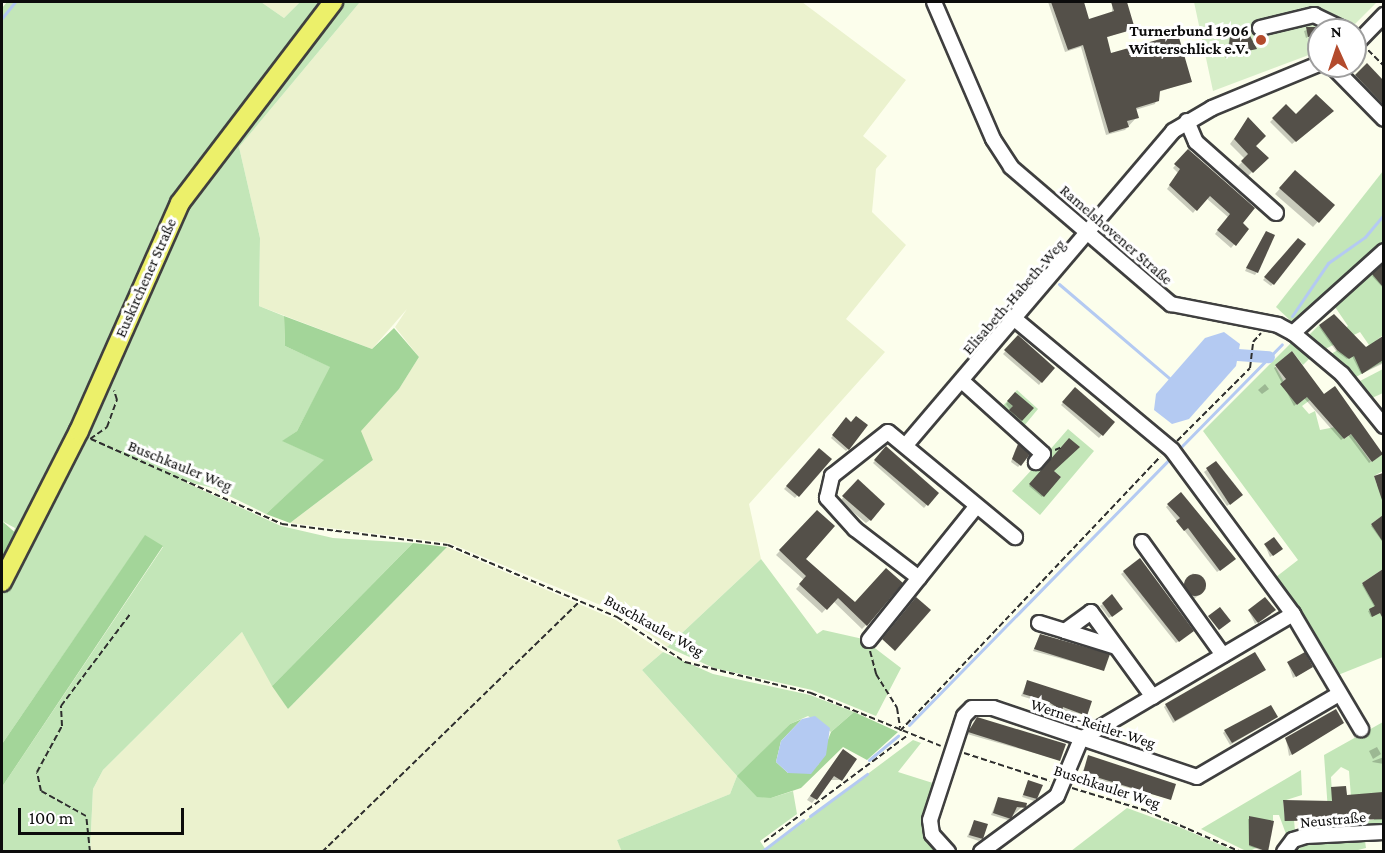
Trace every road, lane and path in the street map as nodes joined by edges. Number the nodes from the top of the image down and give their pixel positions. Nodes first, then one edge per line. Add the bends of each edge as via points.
1 (333, 2) edge
2 (934, 2) edge
3 (1383, 15) edge
4 (1320, 18) edge
5 (1260, 28) dead end
6 (1367, 32) edge
7 (1367, 52) edge
8 (1383, 66) edge
9 (1307, 69) edge
10 (1344, 78) edge
11 (1383, 119) edge
12 (1187, 121) junction
13 (1276, 213) dead end
14 (1090, 234) junction
15 (1383, 251) edge
16 (1016, 320) junction
17 (1271, 323) junction
18 (1293, 333) junction
19 (962, 381) junction
20 (105, 393) dead end
21 (92, 426) dead end
22 (1383, 426) edge
23 (906, 445) junction
24 (83, 447) dead end
25 (1062, 447) dead end
26 (1169, 447) junction
27 (1051, 454) dead end
28 (1036, 462) dead end
29 (976, 507) junction
30 (1015, 537) dead end
31 (1142, 542) dead end
32 (919, 578) junction
33 (2, 582) edge
34 (580, 601) junction
35 (130, 614) dead end
36 (1293, 614) junction
37 (1039, 623) dead end
38 (1065, 631) junction
39 (869, 640) joint
40 (1116, 647) junction
41 (1223, 655) junction
42 (1339, 694) junction
43 (1153, 697) junction
44 (1361, 729) dead end
45 (900, 731) junction
46 (908, 735) junction
47 (1081, 739) junction
48 (953, 749) junction
49 (1064, 785) junction
50 (1383, 832) edge
51 (764, 842) dead end
52 (1285, 849) edge
53 (90, 852) edge
54 (322, 852) edge
55 (948, 852) edge
56 (981, 852) edge
57 (1241, 852) edge

1 - 33 main road, Euskirchener Straße via 180,203 79,431
2 - 14 street, Ramelshovener Straße via 1001,154
3 - 6 street
4 - 5 street via 1314,15
7 - 8 path
9 - 12 street, Elisabeth-Habeth-Weg
10 - 11 street
12 - 13 street via 1196,142
12 - 14 street, Elisabeth-Habeth-Weg via 1155,147
14 - 16 street, Elisabeth-Habeth-Weg
14 - 17 street, Ramelshovener Straße via 1171,304
15 - 18 street
16 - 19 street, Elisabeth-Habeth-Weg
16 - 26 street
17 - 18 street, Ramelshovener Straße
17 - 26 path via 1253,342 1250,368
18 - 22 street, Ramelshovener Straße via 1342,374
19 - 23 street, Elisabeth-Habeth-Weg
19 - 28 street via 1043,454
20 - 34 path, Buschkauler Weg via 110,382 115,410 107,427 90,439 282,524 448,545
21 - 24 path
23 - 29 street
23 - 32 street via 888,432 832,476 825,490 830,503 855,529
25 - 27 path
26 - 36 street
26 - 45 path
29 - 30 street
29 - 32 street
31 - 41 street
32 - 39 street
34 - 45 path, Buschkauler Weg via 617,617 685,662 811,693
34 - 54 path
35 - 53 path via 61,706 62,726 37,772 41,791 86,816
36 - 41 street
36 - 42 street
37 - 38 street
38 - 40 street
38 - 40 street via 1091,612
39 - 45 path via 876,674 897,708
40 - 43 street
41 - 43 street
42 - 44 street
42 - 47 street, Werner-Reitler-Weg via 1197,777
43 - 47 street
45 - 46 path, Buschkauler Weg
46 - 48 path, Buschkauler Weg
46 - 51 path
47 - 48 street, Werner-Reitler-Weg via 980,706 964,716
47 - 49 street
48 - 49 path, Buschkauler Weg
48 - 55 street, Werner-Reitler-Weg via 930,820 932,834
49 - 56 street
49 - 57 path, Buschkauler Weg via 1147,811
50 - 52 street, Neustraße via 1306,837

